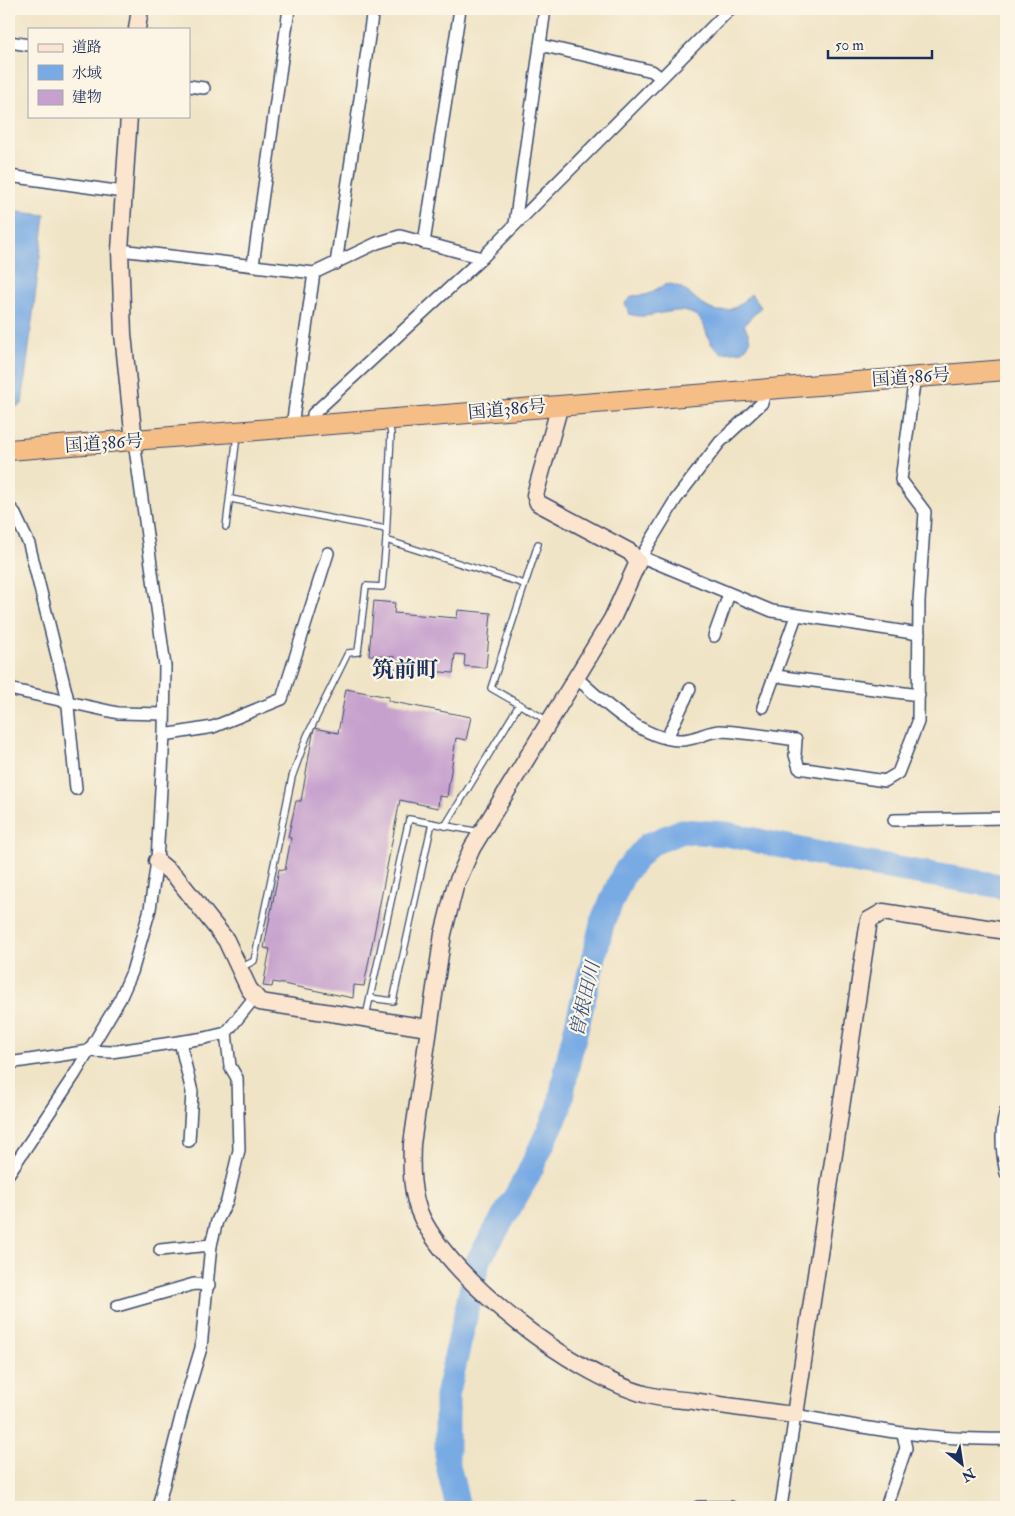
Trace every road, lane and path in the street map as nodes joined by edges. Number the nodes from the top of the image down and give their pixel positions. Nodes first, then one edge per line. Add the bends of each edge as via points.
1 (140, 9) edge
2 (289, 9) edge
3 (373, 9) edge
4 (460, 9) edge
5 (545, 9) edge
6 (730, 9) edge
7 (137, 28) edge
8 (9, 42) edge
9 (28, 45) edge
10 (540, 45) junction
11 (661, 78) junction
12 (190, 86) edge
13 (204, 88) dead end
14 (128, 118) edge
15 (9, 176) edge
16 (123, 192) junction
17 (515, 224) junction
18 (424, 243) junction
19 (120, 250) junction
20 (482, 258) junction
21 (336, 264) junction
22 (253, 265) junction
23 (314, 273) junction
24 (1006, 370) edge
25 (915, 376) junction
26 (766, 388) junction
27 (560, 405) junction
28 (389, 418) junction
29 (312, 424) junction
30 (292, 426) junction
31 (237, 431) junction
32 (134, 441) junction
33 (9, 450) edge
34 (231, 499) junction
35 (9, 506) edge
36 (226, 527) dead end
37 (386, 529) junction
38 (386, 540) junction
39 (538, 544) dead end
40 (328, 553) dead end
41 (640, 559) junction
42 (524, 584) junction
43 (729, 594) junction
44 (796, 616) junction
45 (918, 634) junction
46 (714, 636) dead end
47 (776, 676) junction
48 (577, 678) junction
49 (9, 689) edge
50 (690, 689) dead end
51 (919, 694) junction
52 (68, 704) junction
53 (519, 705) junction
54 (763, 707) dead end
55 (164, 714) junction
56 (550, 722) junction
57 (164, 735) junction
58 (667, 738) junction
59 (76, 789) dead end
60 (1006, 818) edge
61 (894, 820) dead end
62 (432, 823) junction
63 (445, 826) junction
64 (482, 832) junction
65 (157, 861) junction
66 (1006, 931) edge
67 (240, 969) junction
68 (254, 998) junction
69 (370, 998) junction
70 (365, 1018) junction
71 (428, 1028) junction
72 (226, 1033) junction
73 (180, 1042) junction
74 (89, 1051) junction
75 (9, 1063) edge
76 (1006, 1110) edge
77 (189, 1140) dead end
78 (9, 1173) edge
79 (1006, 1173) edge
80 (211, 1245) junction
81 (160, 1250) dead end
82 (209, 1285) junction
83 (117, 1306) dead end
84 (795, 1415) junction
85 (903, 1434) junction
86 (1006, 1439) edge
87 (158, 1507) edge
88 (698, 1507) edge
89 (731, 1507) edge
90 (781, 1507) edge
91 (886, 1507) edge

1 - 7 street
2 - 22 street
3 - 21 street
4 - 18 street
5 - 10 street
6 - 11 street
8 - 9 street
10 - 11 street via 652,70
10 - 17 street
11 - 17 street
12 - 13 street
14 - 16 street
15 - 16 street
16 - 19 street
17 - 20 street
18 - 20 street
18 - 21 street via 400,236
19 - 22 street
19 - 32 street via 123,334
20 - 29 street via 313,414
21 - 23 street
22 - 23 street
23 - 30 street
24 - 25 highway, 国道386号
25 - 26 highway, 国道386号
25 - 45 street via 901,480 924,512
26 - 27 highway, 国道386号
26 - 41 street via 762,404 720,442 676,499
27 - 28 highway, 国道386号
27 - 41 street via 535,495 538,503
28 - 29 highway, 国道386号
28 - 37 lane
29 - 30 highway, 国道386号
30 - 31 highway, 国道386号
31 - 32 highway, 国道386号
31 - 34 lane
32 - 33 highway, 国道386号
32 - 55 street via 164,666
34 - 36 lane
34 - 37 lane
35 - 52 street via 29,544
37 - 38 lane
38 - 42 lane
38 - 67 lane via 382,587 366,586 358,652 348,653 307,736 292,777 254,961
39 - 42 lane
40 - 57 street via 282,699 213,727
41 - 43 street
41 - 48 street via 612,619
42 - 53 lane via 491,688
43 - 44 street via 772,611
43 - 46 street
44 - 45 street
44 - 47 street
45 - 51 street
47 - 51 street
47 - 54 street
48 - 56 street
48 - 58 street via 638,728
49 - 52 street
50 - 58 street
51 - 58 street via 918,722 908,748 898,773 885,781 799,768 795,756 796,740 718,731 699,738
52 - 55 street via 118,713
52 - 59 street
53 - 56 lane
53 - 63 lane
55 - 57 street
56 - 64 street
57 - 65 street
60 - 61 street
62 - 63 lane
62 - 69 lane via 393,1001
62 - 69 lane via 409,819
63 - 64 lane
64 - 71 street via 455,887 443,934
65 - 67 street via 176,877 226,940
65 - 74 street via 150,909 132,972
66 - 84 street via 883,912 869,920
67 - 68 street
68 - 70 street via 260,1002
68 - 72 street
69 - 70 lane
70 - 71 street
71 - 84 street via 412,1144 412,1178 422,1218 456,1267 495,1304 565,1357 610,1381 645,1394
72 - 73 street
72 - 80 street via 230,1066 237,1078 239,1150 227,1201 217,1221
73 - 74 street via 111,1052
73 - 77 street via 192,1092
74 - 75 street
74 - 78 street
76 - 79 street via 1003,1144
80 - 81 street
80 - 82 street
82 - 83 street via 194,1284
82 - 87 street via 201,1348
84 - 85 street
84 - 90 street
85 - 86 street
85 - 91 street via 906,1448
88 - 89 street

